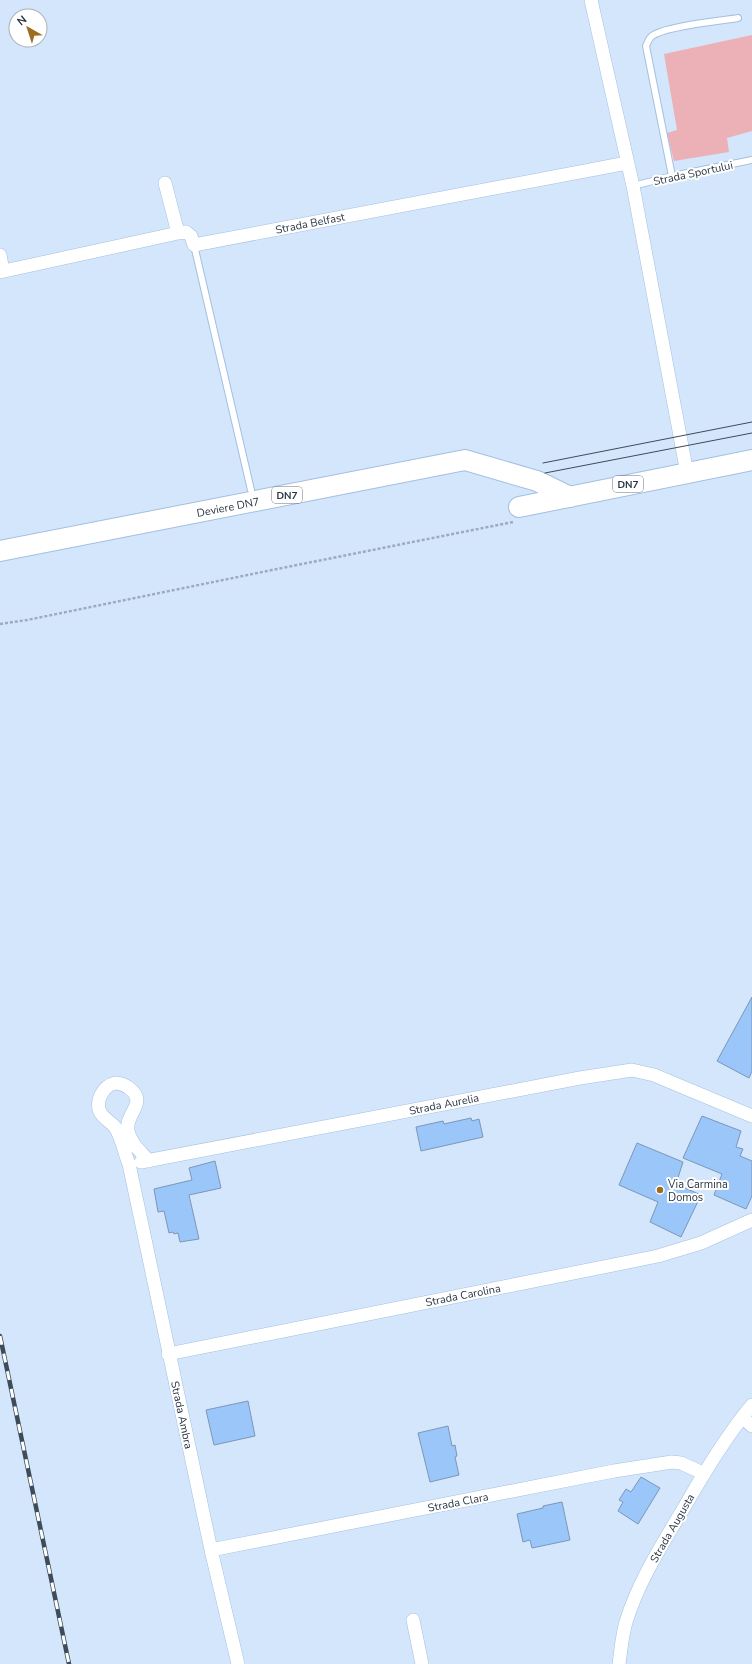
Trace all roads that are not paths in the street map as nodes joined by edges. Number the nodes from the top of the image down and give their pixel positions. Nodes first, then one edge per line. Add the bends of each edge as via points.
1 (591, 0) edge
2 (738, 18) dead end
3 (752, 160) edge
4 (627, 163) junction
5 (672, 176) junction
6 (165, 183) dead end
7 (633, 186) junction
8 (178, 233) junction
9 (194, 244) junction
10 (0, 255) edge
11 (2, 271) edge
12 (752, 460) edge
13 (687, 472) junction
14 (251, 490) dead end
15 (570, 497) junction
16 (518, 514) road end
17 (0, 551) edge
18 (752, 1116) edge
19 (149, 1160) junction
20 (129, 1164) junction
21 (752, 1220) edge
22 (168, 1354) junction
23 (752, 1405) edge
24 (742, 1417) junction
25 (752, 1426) edge
26 (703, 1473) junction
27 (211, 1550) junction
28 (413, 1620) dead end
29 (238, 1664) edge
30 (422, 1664) edge
31 (619, 1664) edge

1 - 4 street
2 - 5 lane via 665,29 653,35 646,46
3 - 5 lane, Strada Sportului
4 - 7 street
4 - 9 street, Strada Belfast
5 - 7 lane, Strada Sportului
6 - 8 street
7 - 13 street
8 - 9 street via 186,232
8 - 11 street
9 - 14 lane
10 - 11 street
12 - 13 main road, DN7
13 - 15 main road, DN7
15 - 16 main road, DN7
15 - 17 main road, Deviere DN7 / DN7 via 537,481 465,460
18 - 19 street, Strada Aurelia via 654,1075 632,1070
19 - 20 street, Strada Aurelia
19 - 20 street, Strada Ambra via 131,1142 128,1130 127,1124 137,1104 137,1098 125,1085 117,1083 108,1085 101,1093 100,1112 114,1126
20 - 22 street, Strada Ambra
21 - 22 street, Strada Carolina via 701,1243 658,1256
22 - 27 street, Strada Ambra
23 - 24 street, Strada Augusta
24 - 25 street
24 - 26 street, Strada Augusta
26 - 27 street, Strada Clara via 681,1462 606,1472
26 - 31 street, Strada Augusta via 639,1588 626,1624
27 - 29 street, Strada Ambra
28 - 30 street

